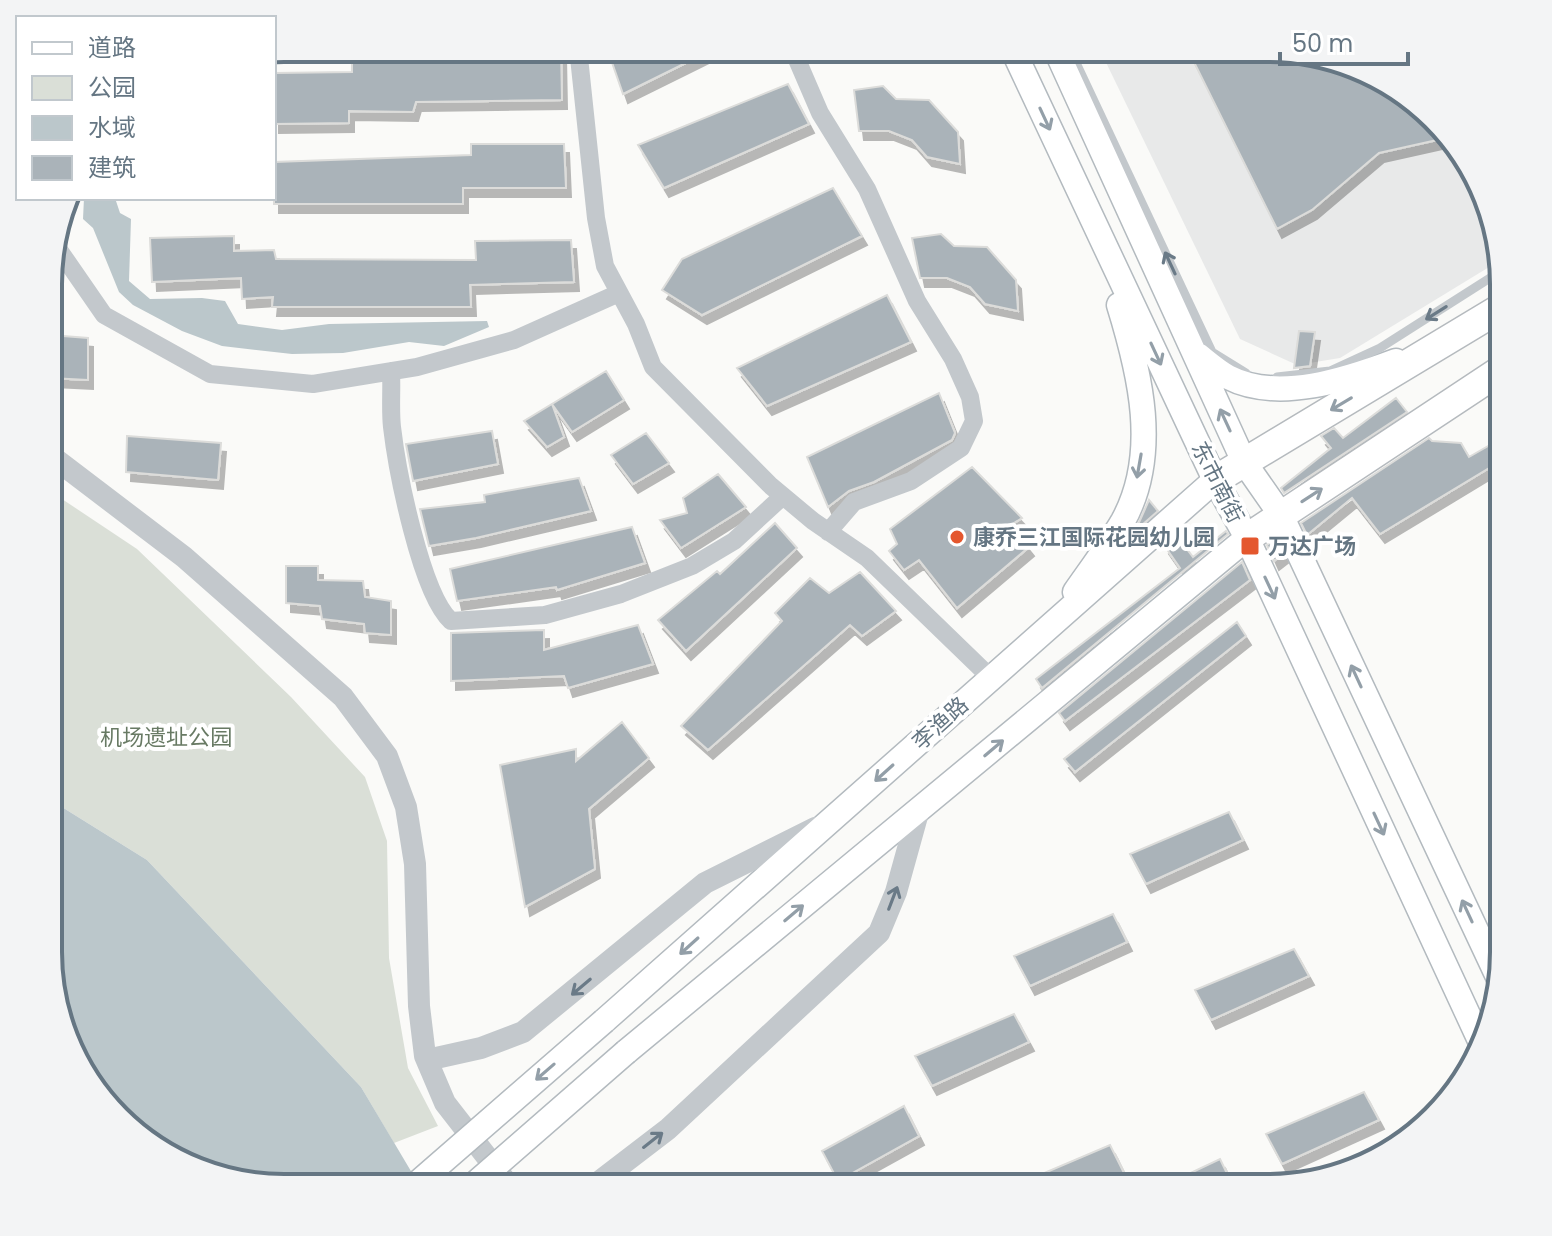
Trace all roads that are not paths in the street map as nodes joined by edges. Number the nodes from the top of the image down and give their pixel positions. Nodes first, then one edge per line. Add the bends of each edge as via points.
1 (579, 62) edge
2 (798, 62) edge
3 (1019, 62) edge
4 (1061, 62) edge
5 (1076, 62) edge
6 (1096, 227) junction
7 (64, 257) edge
8 (1490, 278) edge
9 (619, 293) junction
10 (1490, 314) edge
11 (1443, 342) junction
12 (1194, 353) junction
13 (391, 371) junction
14 (1490, 377) edge
15 (1244, 462) junction
16 (62, 464) edge
17 (1215, 480) junction
18 (783, 496) junction
19 (1281, 515) junction
20 (828, 532) junction
21 (1247, 538) junction
22 (1049, 627) junction
23 (991, 678) junction
24 (919, 809) junction
25 (830, 821) junction
26 (1490, 960) edge
27 (1475, 1030) edge
28 (427, 1060) junction
29 (428, 1174) edge
30 (486, 1174) edge
31 (500, 1174) edge
32 (609, 1174) edge

1 - 9 street via 596,218 605,266
2 - 20 street via 820,113 867,189 917,301 953,359 974,421 961,448 911,481 854,502
3 -> 6 main road, 东市南街
4 - 12 main road, 东市南街
8 -> 5 lane via 1380,348 1330,371 1276,377 1246,373 1212,352
6 -> 17 main road, 东市南街
6 -> 22 main road via 1144,404 1140,466 1124,518
7 - 13 street via 104,315 210,374 313,384
9 - 13 street via 514,340
9 - 18 street via 653,367
10 - 11 main road, 李渔路
11 - 12 main road via 1361,374 1300,387 1253,386 1228,377
11 -> 15 main road, 李渔路
15 -> 12 main road, 东市南街
13 - 18 street via 392,428 423,572 438,610 451,621 545,615 621,594 692,566 734,541
19 -> 14 main road
15 - 17 main road, 李渔路
15 - 19 main road, 东市南街
16 - 28 street via 184,557 343,697 387,756 406,807 415,864 419,1006
17 - 21 main road, 东市南街
17 - 22 main road, 李渔路
18 - 20 street
19 - 21 main road
26 -> 19 main road, 东市南街
20 - 23 street via 867,558
24 -> 21 main road
21 -> 27 main road, 东市南街
22 - 23 main road, 李渔路
23 -> 25 main road, 李渔路
30 -> 24 main road, bridge
32 -> 24 street via 668,1129 879,933
25 -> 28 street via 705,883 523,1032
25 -> 29 main road, 李渔路, bridge
28 - 31 street via 445,1103

